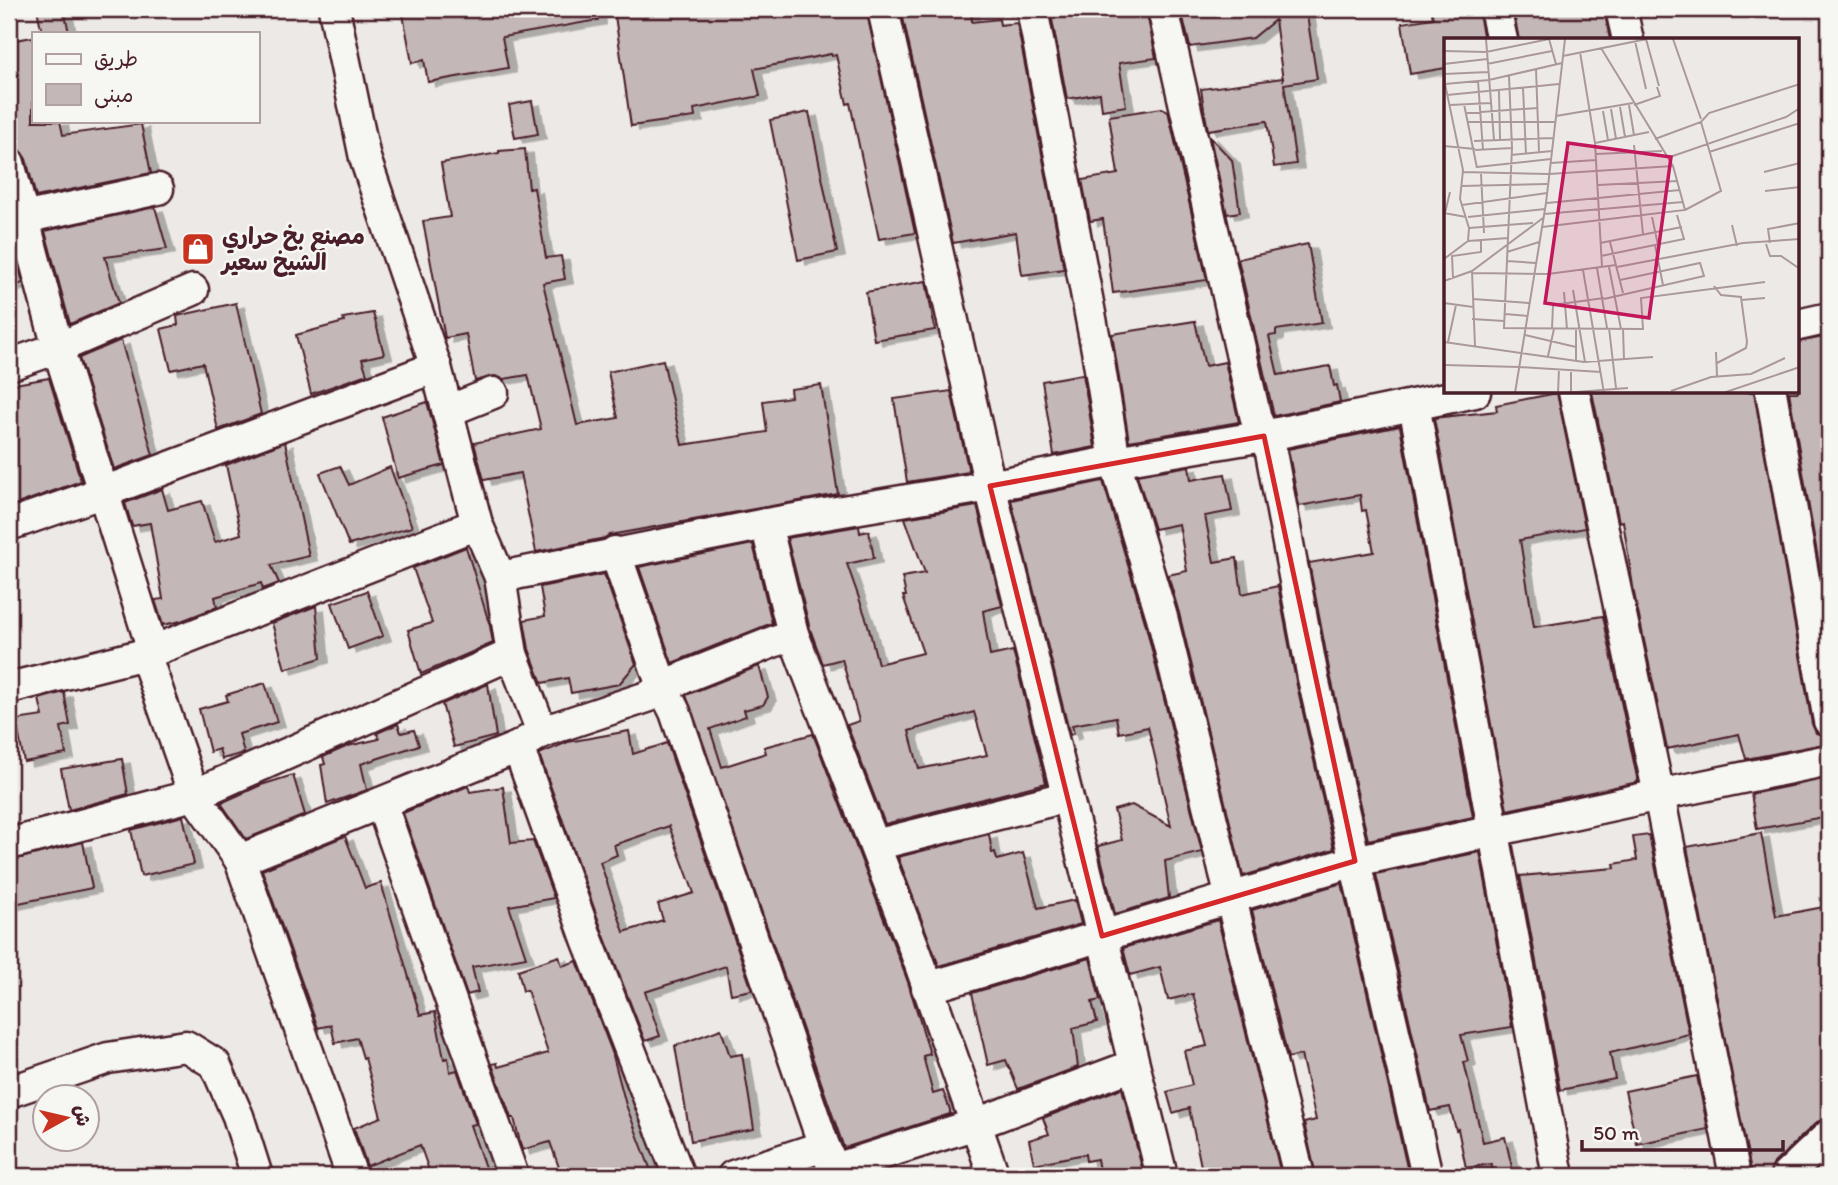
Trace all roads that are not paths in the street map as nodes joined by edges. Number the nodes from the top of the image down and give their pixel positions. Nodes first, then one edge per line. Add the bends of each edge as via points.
1 (334, 9) edge
2 (883, 9) edge
3 (1032, 9) edge
4 (1163, 9) edge
5 (1495, 9) edge
6 (1621, 9) edge
7 (1502, 38) edge
8 (1628, 38) edge
9 (9, 163) edge
10 (158, 190) dead end
11 (15, 220) edge
12 (193, 290) dead end
13 (1829, 318) edge
14 (1800, 325) edge
15 (58, 348) junction
16 (9, 365) edge
17 (436, 367) junction
18 (493, 393) dead end
19 (1466, 394) edge
20 (1574, 394) edge
21 (1771, 394) edge
22 (1414, 405) junction
23 (448, 411) junction
24 (1264, 436) junction
25 (1115, 461) junction
26 (990, 486) junction
27 (102, 493) junction
28 (477, 524) junction
29 (766, 524) junction
30 (9, 525) edge
31 (615, 552) junction
32 (500, 577) junction
33 (793, 635) junction
34 (149, 652) junction
35 (512, 654) junction
36 (662, 686) junction
37 (9, 688) edge
38 (1829, 721) edge
39 (530, 740) junction
40 (1829, 760) edge
41 (1659, 794) junction
42 (194, 795) junction
43 (1066, 797) junction
44 (381, 803) junction
45 (1494, 832) junction
46 (9, 844) edge
47 (875, 845) junction
48 (240, 860) junction
49 (1355, 861) junction
50 (1232, 897) junction
51 (1102, 936) junction
52 (927, 988) junction
53 (1135, 1065) junction
54 (9, 1092) edge
55 (976, 1124) junction
56 (1829, 1136) edge
57 (832, 1164) edge
58 (257, 1176) edge
59 (352, 1176) edge
60 (513, 1176) edge
61 (679, 1176) edge
62 (733, 1176) edge
63 (994, 1176) edge
64 (1162, 1176) edge
65 (1299, 1176) edge
66 (1427, 1176) edge
67 (1558, 1176) edge
68 (1735, 1176) edge
69 (1786, 1176) edge

1 - 17 street via 365,158
2 - 26 street
3 - 25 street
4 - 24 street via 1256,419
5 - 7 street
6 - 8 street
9 - 11 street
10 - 11 street
11 - 15 street
12 - 15 street
13 - 14 street
15 - 16 street
15 - 27 street
17 - 23 street
17 - 27 street
18 - 23 street
19 - 22 street
20 - 41 street
21 - 38 street
22 - 24 street
22 - 45 street
23 - 28 street
24 - 25 street
24 - 49 street
25 - 26 street
25 - 50 street via 1162,617
26 - 29 street
26 - 43 street
27 - 30 street
27 - 34 street
28 - 32 street
28 - 34 street
29 - 31 street
29 - 33 street
31 - 32 street
31 - 36 street
32 - 35 street
33 - 36 street
33 - 47 street
34 - 37 street
34 - 42 street
35 - 39 street
35 - 42 street
36 - 39 street via 650,696
36 - 57 street
39 - 44 street
39 - 61 street via 587,939
40 - 41 street
41 - 45 street
41 - 68 street
42 - 46 street
42 - 48 street
43 - 47 street
43 - 51 street
44 - 48 street
44 - 60 street
45 - 49 street
45 - 67 street
47 - 52 street
48 - 59 street
49 - 50 street
49 - 66 street
50 - 51 street
50 - 65 street
51 - 52 street
51 - 53 street
52 - 55 street
53 - 55 street
53 - 64 street
54 - 58 street via 108,1058 186,1046 215,1064 238,1115
55 - 57 street
55 - 63 street
56 - 69 street
57 - 62 street

